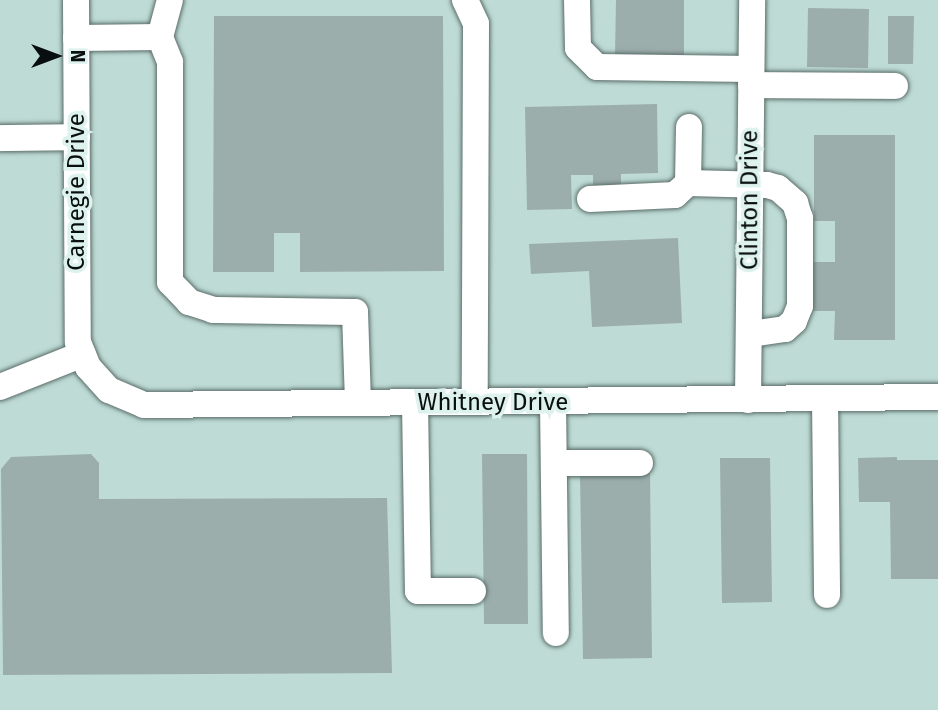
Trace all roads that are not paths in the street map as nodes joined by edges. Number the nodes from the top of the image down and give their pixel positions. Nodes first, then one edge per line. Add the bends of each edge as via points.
1 (76, 0) edge
2 (170, 0) edge
3 (465, 0) edge
4 (577, 0) edge
5 (752, 0) edge
6 (160, 37) junction
7 (76, 38) junction
8 (751, 77) junction
9 (895, 86) dead end
10 (689, 127) dead end
11 (77, 136) junction
12 (0, 138) edge
13 (688, 183) junction
14 (750, 184) junction
15 (590, 199) dead end
16 (749, 334) junction
17 (80, 348) junction
18 (0, 387) edge
19 (938, 397) edge
20 (825, 398) junction
21 (748, 400) junction
22 (475, 402) junction
23 (553, 402) junction
24 (358, 403) junction
25 (415, 403) junction
26 (554, 463) junction
27 (640, 463) dead end
28 (473, 591) dead end
29 (827, 595) dead end
30 (555, 633) dead end

1 - 7 street, Carnegie Drive
2 - 6 street
3 - 22 street via 477,24
4 - 8 street via 578,48 597,67
5 - 8 street, Clinton Drive
6 - 7 street
6 - 24 street via 170,62 170,282 189,302 213,310 355,312
7 - 11 street, Carnegie Drive
8 - 9 street
8 - 14 street, Clinton Drive
10 - 13 street
11 - 12 street
11 - 17 street, Carnegie Drive
13 - 14 street
13 - 15 street via 675,195
14 - 16 street, Clinton Drive
14 - 16 street via 778,188 794,203 800,218 800,306 785,329
16 - 21 street, Clinton Drive
17 - 18 street
17 - 24 street, Whitney Drive via 88,367 109,390 144,405
19 - 20 street, Whitney Drive
20 - 21 street, Whitney Drive
20 - 29 street
21 - 23 street, Whitney Drive
22 - 23 street, Whitney Drive
22 - 25 street, Whitney Drive
23 - 26 street
24 - 25 street, Whitney Drive
25 - 28 street via 418,591
26 - 27 street
26 - 30 street

